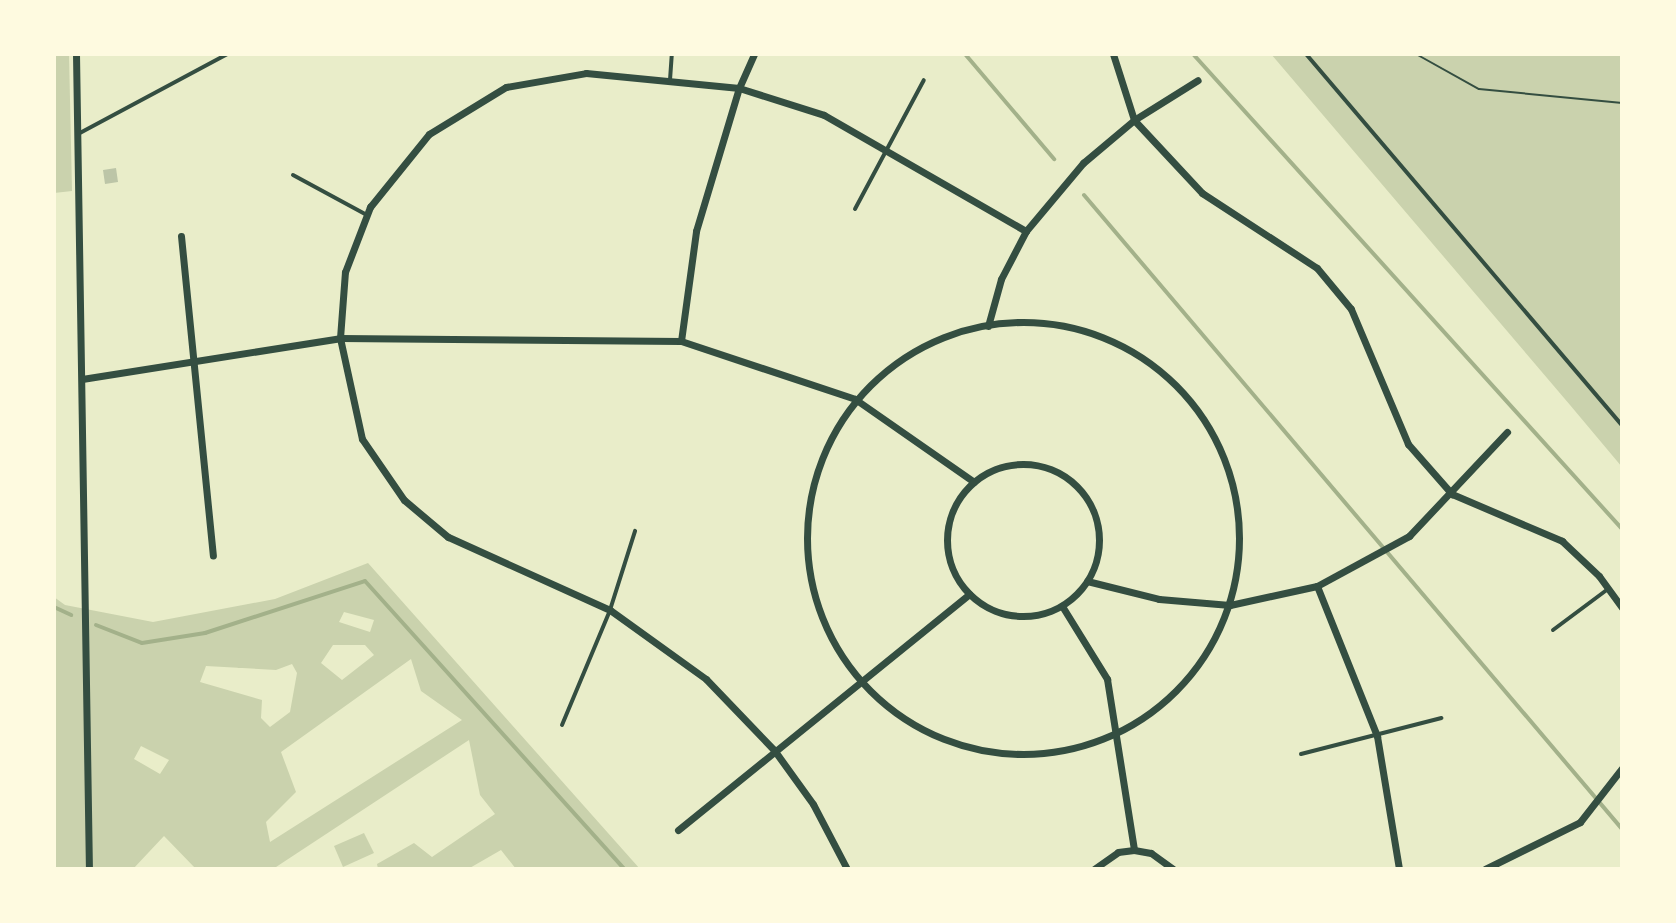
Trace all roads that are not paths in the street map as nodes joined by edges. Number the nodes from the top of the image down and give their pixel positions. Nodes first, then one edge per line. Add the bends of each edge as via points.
1 (76, 54) edge
2 (227, 54) edge
3 (672, 54) edge
4 (754, 54) edge
5 (1113, 54) edge
6 (1306, 54) edge
7 (924, 80) dead end
8 (1198, 80) dead end
9 (670, 81) junction
10 (739, 88) junction
11 (1134, 120) junction
12 (78, 134) junction
13 (887, 149) junction
14 (293, 175) dead end
15 (855, 209) dead end
16 (367, 215) junction
17 (1026, 231) junction
18 (181, 236) dead end
19 (988, 326) junction
20 (340, 338) junction
21 (681, 341) junction
22 (190, 362) junction
23 (82, 379) junction
24 (855, 399) junction
25 (1622, 425) edge
26 (1507, 432) dead end
27 (974, 482) junction
28 (1452, 494) junction
29 (635, 531) dead end
30 (213, 555) dead end
31 (1087, 581) junction
32 (1317, 586) junction
33 (1608, 589) junction
34 (969, 594) junction
35 (1230, 605) junction
36 (1062, 606) junction
37 (1622, 608) edge
38 (610, 610) junction
39 (1553, 630) dead end
40 (860, 679) junction
41 (1441, 718) dead end
42 (562, 725) dead end
43 (1119, 731) junction
44 (1377, 736) junction
45 (774, 750) junction
46 (1301, 754) dead end
47 (1622, 768) edge
48 (678, 830) dead end
49 (1134, 850) junction
50 (89, 869) edge
51 (847, 869) edge
52 (1094, 869) edge
53 (1173, 869) edge
54 (1399, 869) edge
55 (1485, 869) edge

1 - 12 street
2 - 12 lane
3 - 9 lane
4 - 10 street
5 - 11 street
6 - 25 lane
7 - 13 lane
8 - 11 street
9 - 10 street
9 - 16 street via 586,73 506,87 429,134
10 - 13 street via 824,115
10 - 21 street via 696,231
11 - 17 street via 1083,163
11 - 28 street via 1202,193 1317,268 1351,309 1408,444
12 - 23 street
13 - 15 lane
13 - 17 street
14 - 16 lane
16 - 20 street via 345,272
17 - 19 street via 1001,279
18 - 22 street
19 - 24 street via 966,328 905,355
19 - 35 street via 1032,321 1097,334 1156,366 1201,414 1231,474 1241,539
20 - 21 street
20 - 22 street
20 - 38 street via 362,439 404,500 448,537
21 - 24 street
22 - 23 street
22 - 30 street
23 - 50 street
24 - 27 street
24 - 40 street via 820,458 805,526 812,595 841,659
26 - 28 street
27 - 31 street via 995,469 1020,464 1045,467 1068,478 1086,496 1097,518 1100,543
27 - 34 street via 957,501 948,537 955,574
28 - 32 street via 1409,536
28 - 33 street via 1562,541
29 - 38 lane
31 - 35 street via 1159,599
31 - 36 street
32 - 35 street
32 - 44 street
33 - 37 street
33 - 39 lane
34 - 36 street via 990,609 1014,616 1039,615
34 - 40 street
35 - 43 street via 1199,667 1149,716
36 - 43 street via 1107,679
38 - 42 lane
38 - 45 street via 706,679
40 - 43 street via 888,710 949,743 1018,756 1087,747
40 - 45 street
41 - 44 lane
43 - 49 street
44 - 46 lane
44 - 54 street
45 - 48 street
45 - 51 street via 813,804
47 - 55 street via 1580,822
49 - 52 street via 1118,852
49 - 53 street via 1151,853

